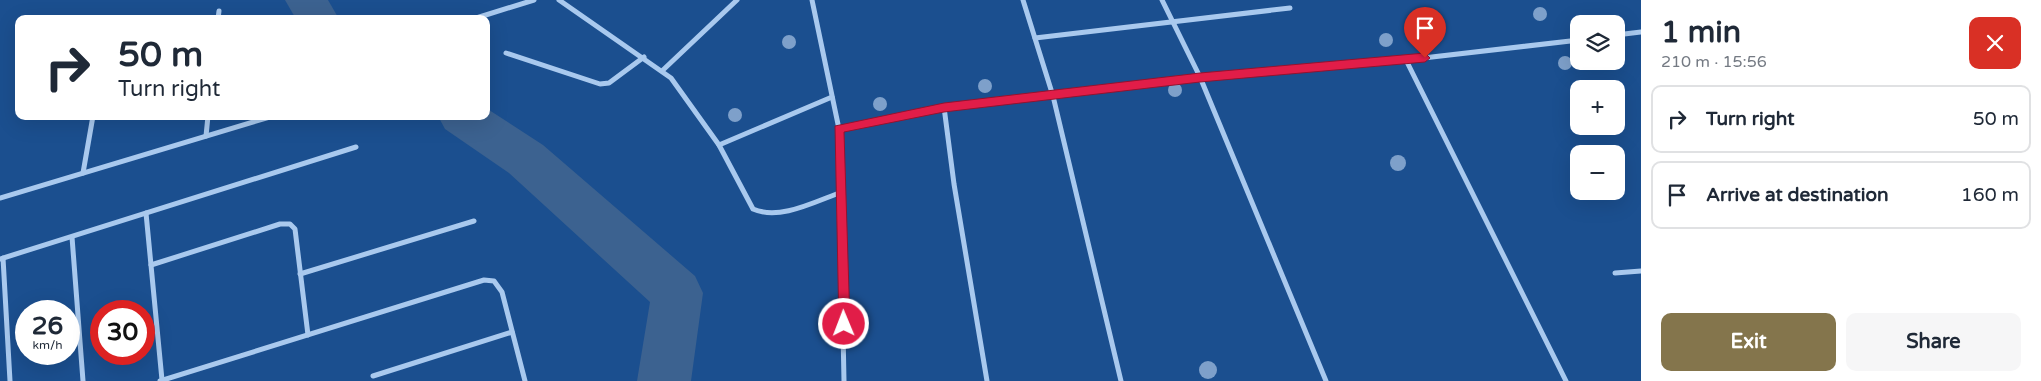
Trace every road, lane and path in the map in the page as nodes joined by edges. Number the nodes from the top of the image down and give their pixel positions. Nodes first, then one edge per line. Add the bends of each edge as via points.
1 (534, 0) edge
2 (559, 0) edge
3 (737, 0) edge
4 (812, 0) edge
5 (1023, 0) edge
6 (1162, 0) edge
7 (519, 2) edge
8 (1290, 8) dead end
9 (219, 12) dead end
10 (219, 15) edge
11 (484, 15) edge
12 (1174, 23) junction
13 (1641, 32) edge
14 (1625, 34) edge
15 (1035, 38) junction
16 (1570, 41) edge
17 (506, 53) dead end
18 (644, 57) junction
19 (1406, 60) junction
20 (663, 70) junction
21 (1200, 77) junction
22 (1053, 96) junction
23 (832, 97) junction
24 (944, 107) junction
25 (92, 120) edge
26 (208, 120) edge
27 (260, 120) edge
28 (839, 129) junction
29 (206, 136) junction
30 (719, 145) junction
31 (356, 148) dead end
32 (83, 173) junction
33 (842, 192) junction
34 (0, 198) edge
35 (146, 213) junction
36 (474, 221) dead end
37 (72, 237) junction
38 (2, 259) edge
39 (151, 266) junction
40 (1641, 271) edge
41 (300, 274) junction
42 (1616, 274) dead end
43 (512, 332) junction
44 (308, 335) junction
45 (373, 376) dead end
46 (10, 381) edge
47 (83, 381) edge
48 (162, 381) edge
49 (525, 381) edge
50 (844, 381) edge
51 (987, 381) edge
52 (1121, 381) edge
53 (1326, 381) edge
54 (1566, 381) edge

1 - 7 street
2 - 18 street
3 - 20 street
4 - 23 street
5 - 15 street
6 - 12 street
7 - 11 street
8 - 12 street
9 - 10 street
12 - 15 street
12 - 21 street
13 - 14 street
15 - 22 street
16 - 19 street
17 - 18 street via 600,84 609,83
18 - 20 street
19 - 21 street
19 - 54 street
20 - 30 street
21 - 22 street
21 - 53 street
22 - 24 street
22 - 52 street
23 - 28 street
23 - 30 street
24 - 28 street
24 - 51 street
25 - 32 street
26 - 29 street
27 - 29 street
28 - 33 street
29 - 32 street
30 - 33 street via 757,212 776,213
31 - 35 street
32 - 34 street
33 - 50 street
35 - 37 street
35 - 39 street
36 - 41 street
37 - 38 street
37 - 47 street
38 - 46 street
39 - 41 street via 280,224 290,224 295,229
39 - 48 street
40 - 42 street
41 - 44 street
43 - 44 street via 502,292 494,282 484,280
43 - 45 street
43 - 49 street
44 - 48 street

